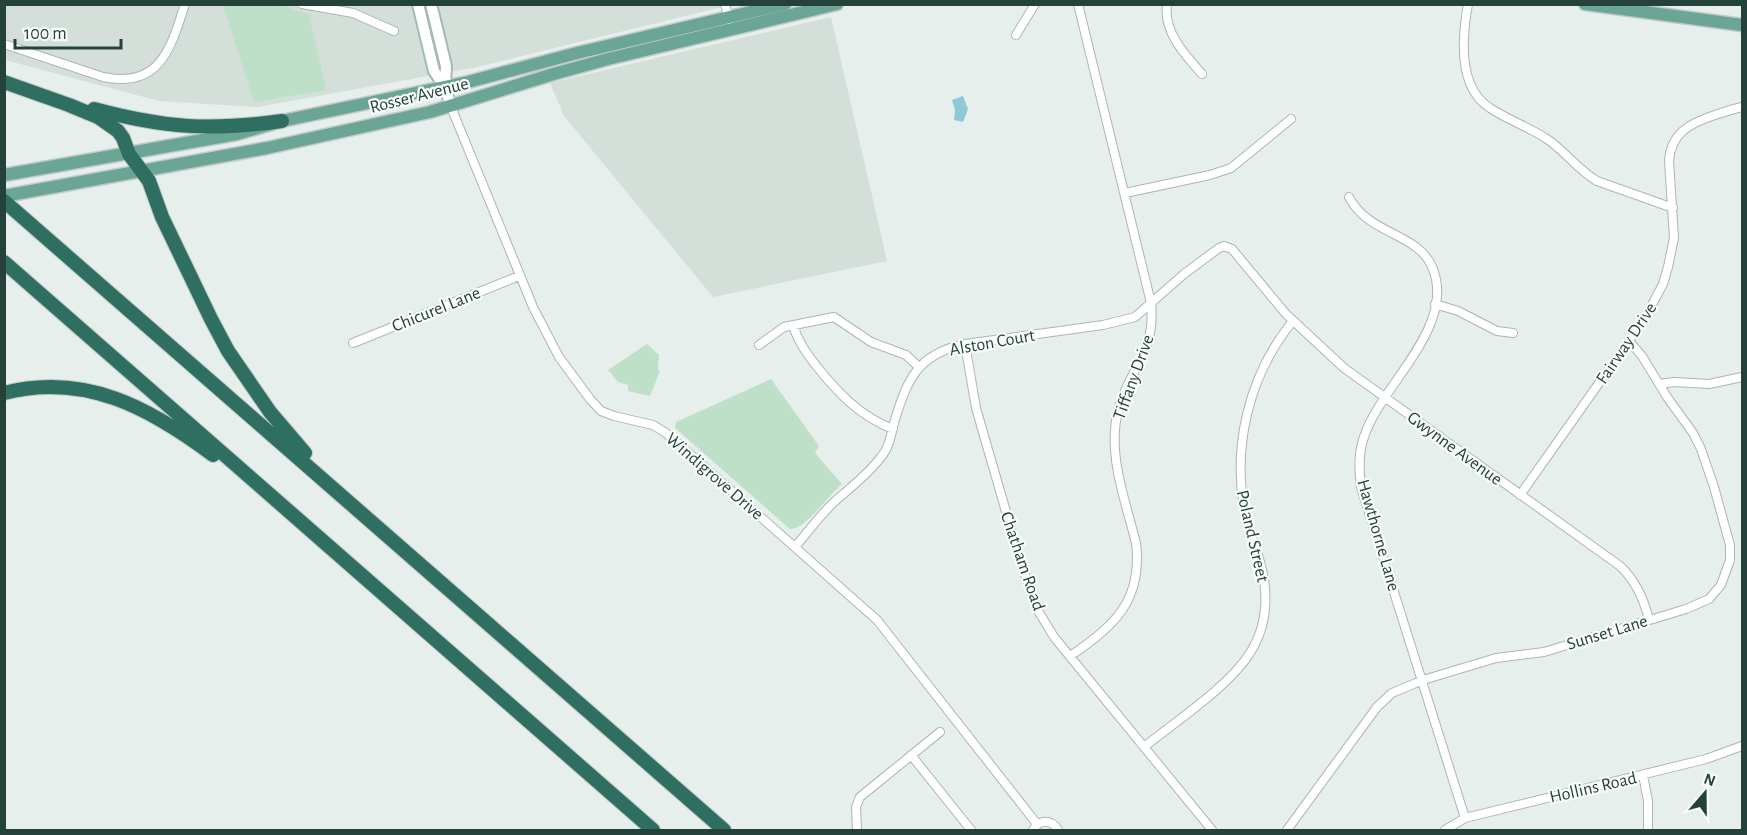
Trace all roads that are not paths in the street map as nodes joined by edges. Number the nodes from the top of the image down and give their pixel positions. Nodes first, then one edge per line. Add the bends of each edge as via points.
1 (185, 4) edge
2 (302, 4) edge
3 (418, 4) edge
4 (431, 4) edge
5 (725, 4) edge
6 (785, 4) edge
7 (837, 4) edge
8 (1035, 4) edge
9 (1078, 4) edge
10 (1167, 4) edge
11 (1468, 4) edge
12 (1585, 4) edge
13 (729, 17) junction
14 (1743, 25) edge
15 (732, 30) junction
16 (394, 31) dead end
17 (1016, 35) dead end
18 (4, 44) edge
19 (1202, 74) dead end
20 (4, 82) edge
21 (445, 87) junction
22 (51, 98) junction
23 (451, 107) junction
24 (1743, 107) edge
25 (1291, 119) dead end
26 (282, 121) junction
27 (129, 154) junction
28 (141, 171) junction
29 (6, 175) edge
30 (1125, 193) junction
31 (4, 196) edge
32 (1349, 197) dead end
33 (4, 201) edge
34 (1673, 208) junction
35 (4, 262) edge
36 (519, 276) junction
37 (1254, 276) joint
38 (1151, 303) junction
39 (1435, 304) junction
40 (1292, 322) junction
41 (793, 325) junction
42 (1513, 333) dead end
43 (1629, 342) junction
44 (353, 343) dead end
45 (965, 344) junction
46 (759, 345) dead end
47 (919, 367) junction
48 (1743, 377) edge
49 (1659, 384) junction
50 (4, 393) edge
51 (1383, 397) junction
52 (893, 429) junction
53 (1520, 495) junction
54 (358, 509) junction
55 (305, 525) junction
56 (795, 547) junction
57 (1648, 620) junction
58 (1070, 656) junction
59 (1423, 681) junction
60 (940, 732) dead end
61 (1743, 746) edge
62 (1144, 747) junction
63 (911, 755) junction
64 (1643, 775) junction
65 (1465, 818) junction
66 (1035, 827) edge
67 (653, 831) edge
68 (724, 831) edge
69 (856, 831) edge
70 (971, 831) edge
71 (1058, 831) edge
72 (1212, 831) edge
73 (1287, 831) edge
74 (1445, 831) edge
75 (1648, 831) edge

1 - 18 street via 166,56 150,71 134,78 96,75
2 - 16 street via 353,13
3 - 21 main road via 434,71
4 - 21 main road via 446,66
5 - 13 street
6 - 13 main road, Rosser Avenue
7 - 15 main road, Rosser Avenue
8 - 17 street
9 - 30 street, Tiffany Drive
10 - 19 street via 1174,37
11 - 34 street via 1464,33 1467,69 1473,92 1484,104 1544,137 1597,181
12 - 14 main road
13 - 15 street
13 - 21 main road, Rosser Avenue
15 - 23 main road, Rosser Avenue via 557,73
20 - 22 highway
21 - 23 main road
21 - 26 main road, Rosser Avenue
22 - 26 highway via 134,120 181,127
22 - 27 highway via 111,125 123,138
23 - 28 main road, Rosser Avenue via 278,146
23 - 36 street, Windigrove Drive
24 - 34 street, Fairway Drive via 1696,122 1675,139 1669,162
25 - 30 street via 1231,168
26 - 27 main road, Rosser Avenue via 237,134
27 - 28 highway
27 - 29 main road, Rosser Avenue
28 - 31 main road, Rosser Avenue
28 - 54 highway via 211,319 240,369 295,443
30 - 38 street, Tiffany Drive
32 - 39 street, Hawthorne Lane via 1366,219 1425,254 1437,280
33 - 54 highway
34 - 43 street, Fairway Drive via 1674,238 1668,267 1656,299
35 - 55 highway
36 - 44 street, Chicurel Lane
36 - 56 street, Windigrove Drive via 554,349 596,406 614,416 659,428
37 - 38 street, Alston Court via 1232,249 1224,246
37 - 40 street, Gwynne Avenue
38 - 45 street, Alston Court via 1135,317 1118,322
38 - 58 street, Tiffany Drive via 1149,340 1122,398 1114,436 1114,454 1136,543 1136,581 1115,620
39 - 42 street via 1467,314 1497,331
39 - 51 street, Hawthorne Lane via 1421,344
40 - 51 street, Gwynne Avenue
40 - 62 street, Poland Street via 1262,371 1248,408 1242,442 1243,504 1265,579 1258,640 1229,679
41 - 46 street via 779,329
41 - 47 street via 834,317 871,342 906,355
41 - 52 street via 801,345 841,396 861,413
43 - 49 street, Sunset Lane
43 - 53 street, Fairway Drive
45 - 47 street, Alston Court via 936,353
45 - 58 street, Chatham Road via 976,408 1026,578 1037,609
47 - 52 street, Alston Court via 905,389
48 - 49 street via 1709,384
49 - 57 street, Sunset Lane via 1701,449 1730,554 1724,580 1709,599
50 - 55 highway via 71,388 129,403 211,453
51 - 53 street, Gwynne Avenue
51 - 59 street, Hawthorne Lane via 1363,438 1361,487
52 - 56 street, Alston Court via 878,462 830,506
53 - 57 street, Gwynne Avenue via 1628,573 1641,595
54 - 68 highway
55 - 67 highway
56 - 66 street, Windigrove Drive via 886,630
57 - 59 street, Sunset Lane via 1544,652 1496,658
58 - 62 street, Chatham Road
59 - 65 street, Hawthorne Lane
59 - 73 street, Sunset Lane via 1392,693 1377,707
60 - 63 street
61 - 64 street, Hollins Road
62 - 72 street, Chatham Road
63 - 69 street via 860,797
63 - 70 street
64 - 65 street, Hollins Road
64 - 75 street
65 - 74 street, Hollins Road
66 - 71 street via 1048,822

